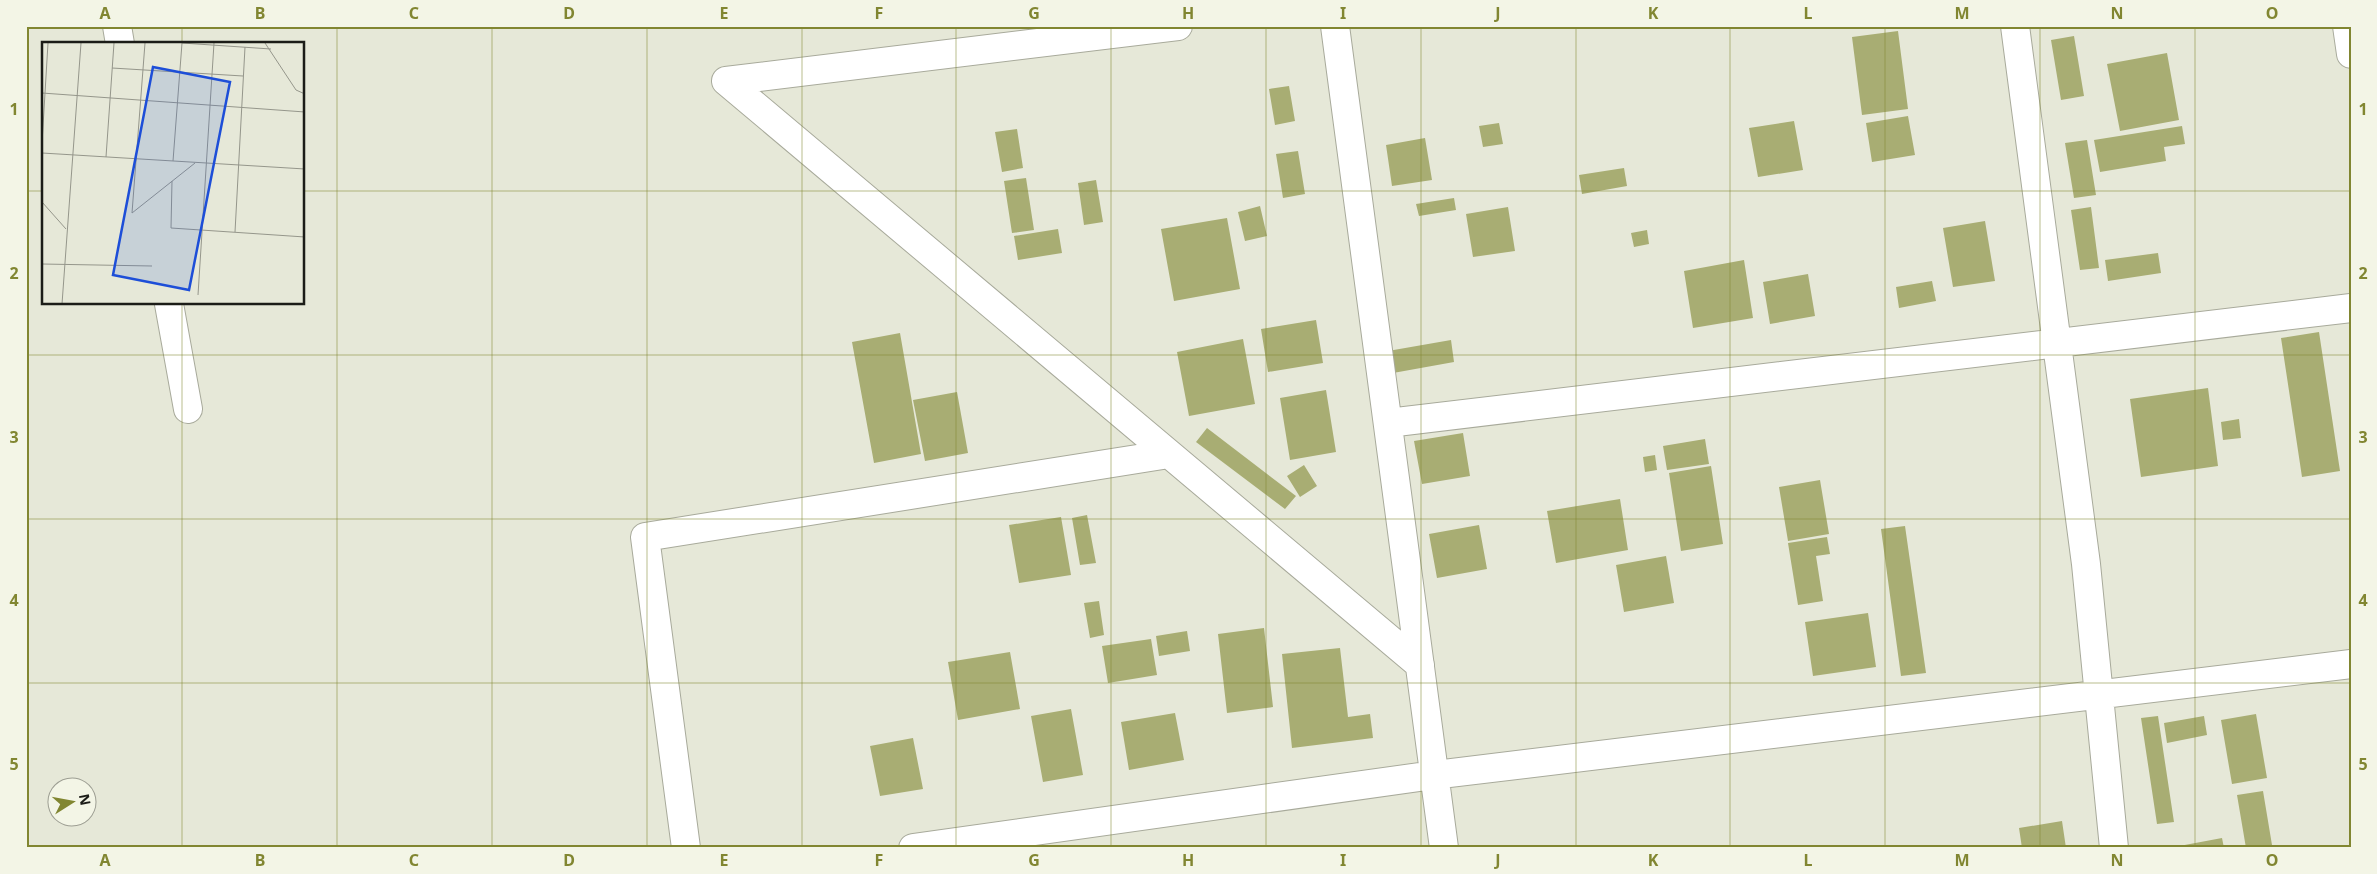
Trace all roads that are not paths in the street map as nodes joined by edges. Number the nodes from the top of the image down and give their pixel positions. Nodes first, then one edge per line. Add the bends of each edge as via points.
1 (117, 26) edge
2 (1178, 26) edge
3 (1336, 26) edge
4 (2015, 26) edge
5 (2347, 26) edge
6 (120, 42) edge
7 (2351, 54) edge
8 (169, 305) edge
9 (2351, 308) edge
10 (2057, 344) junction
11 (188, 409) dead end
12 (1388, 423) junction
13 (1169, 454) junction
14 (2351, 664) edge
15 (1420, 665) junction
16 (2099, 694) junction
17 (1434, 775) junction
18 (686, 848) edge
19 (913, 848) edge
20 (1444, 848) edge
21 (2114, 848) edge

1 - 6 street
2 - 13 street via 726,81
3 - 12 street
4 - 10 street
5 - 7 street
8 - 11 street
9 - 10 street
10 - 12 street
10 - 16 street via 2086,564
12 - 15 street
13 - 15 street
13 - 18 street via 645,537
14 - 16 street
15 - 17 street
16 - 17 street
16 - 21 street
17 - 19 street
17 - 20 street

